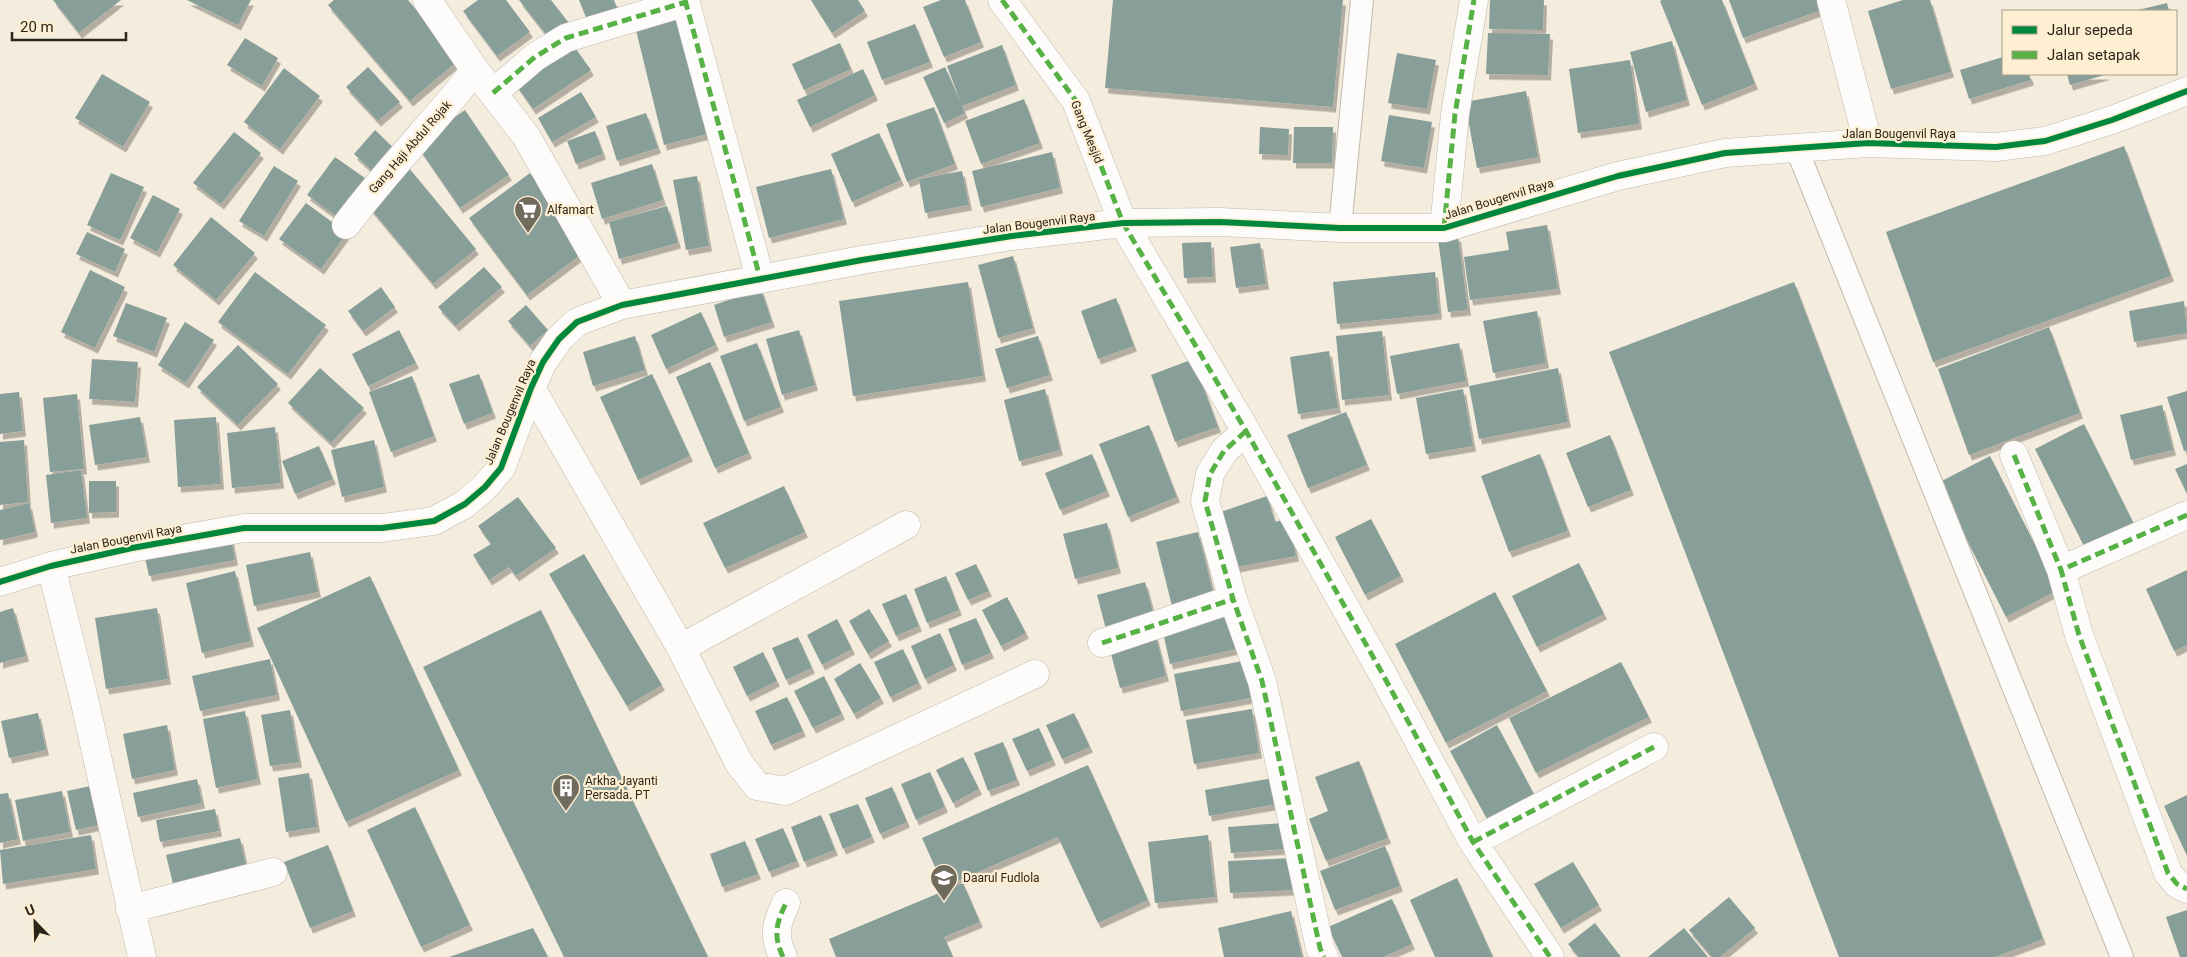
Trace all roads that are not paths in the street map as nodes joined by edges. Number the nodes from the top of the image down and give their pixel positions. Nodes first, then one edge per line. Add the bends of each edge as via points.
1 (427, 0) edge
2 (1002, 0) edge
3 (1362, 0) edge
4 (1474, 0) edge
5 (1831, 0) edge
6 (686, 1) edge
7 (475, 70) junction
8 (2187, 91) edge
9 (493, 92) junction
10 (1868, 143) junction
11 (1796, 147) junction
12 (1123, 223) junction
13 (346, 225) dead end
14 (1340, 228) junction
15 (1444, 228) junction
16 (760, 278) junction
17 (622, 305) junction
18 (531, 388) junction
19 (1246, 431) junction
20 (2014, 456) dead end
21 (2187, 515) edge
22 (906, 525) dead end
23 (51, 566) junction
24 (2061, 570) junction
25 (0, 582) edge
26 (1233, 599) junction
27 (1102, 643) dead end
28 (681, 648) junction
29 (1036, 674) dead end
30 (1654, 747) dead end
31 (1473, 842) junction
32 (273, 872) dead end
33 (2187, 889) edge
34 (786, 903) dead end
35 (130, 909) junction
36 (142, 957) edge
37 (783, 957) edge
38 (1324, 957) edge
39 (1550, 957) edge
40 (2122, 957) edge

1 - 7 street
2 - 12 street, Gang Mesjid via 1076,101
3 - 14 lane
4 - 15 street via 1456,114
5 - 10 street
6 - 9 street via 566,38 535,57
6 - 16 street
7 - 9 street
7 - 13 street, Gang Haji Abdul Rojak
8 - 10 street, Jalan Bougenvil Raya via 2045,141 1996,147
9 - 17 street via 526,136
10 - 11 street, Jalan Bougenvil Raya
11 - 15 street, Jalan Bougenvil Raya via 1725,153 1618,176
11 - 40 lane
12 - 14 street, Jalan Bougenvil Raya via 1220,222
12 - 16 street, Jalan Bougenvil Raya via 1012,236
12 - 19 street, Gang Mesjid
14 - 15 street, Jalan Bougenvil Raya
16 - 17 street, Jalan Bougenvil Raya
17 - 18 street, Jalan Bougenvil Raya via 577,322 559,339
18 - 23 street, Jalan Bougenvil Raya via 501,468 465,504 434,521 382,528 244,528
18 - 28 street
19 - 26 street via 1224,451 1210,474 1205,501
19 - 31 street, Gang Mesjid
20 - 24 street
21 - 24 street
22 - 28 street
23 - 25 street, Jalan Bougenvil Raya
23 - 35 street
24 - 33 street via 2079,635 2168,873 2177,884
26 - 27 street
26 - 38 street via 1262,681
28 - 29 street via 739,763 757,786 785,791
30 - 31 street
31 - 39 street, Gang Mesjid
32 - 35 street
34 - 37 street via 775,937
35 - 36 street

